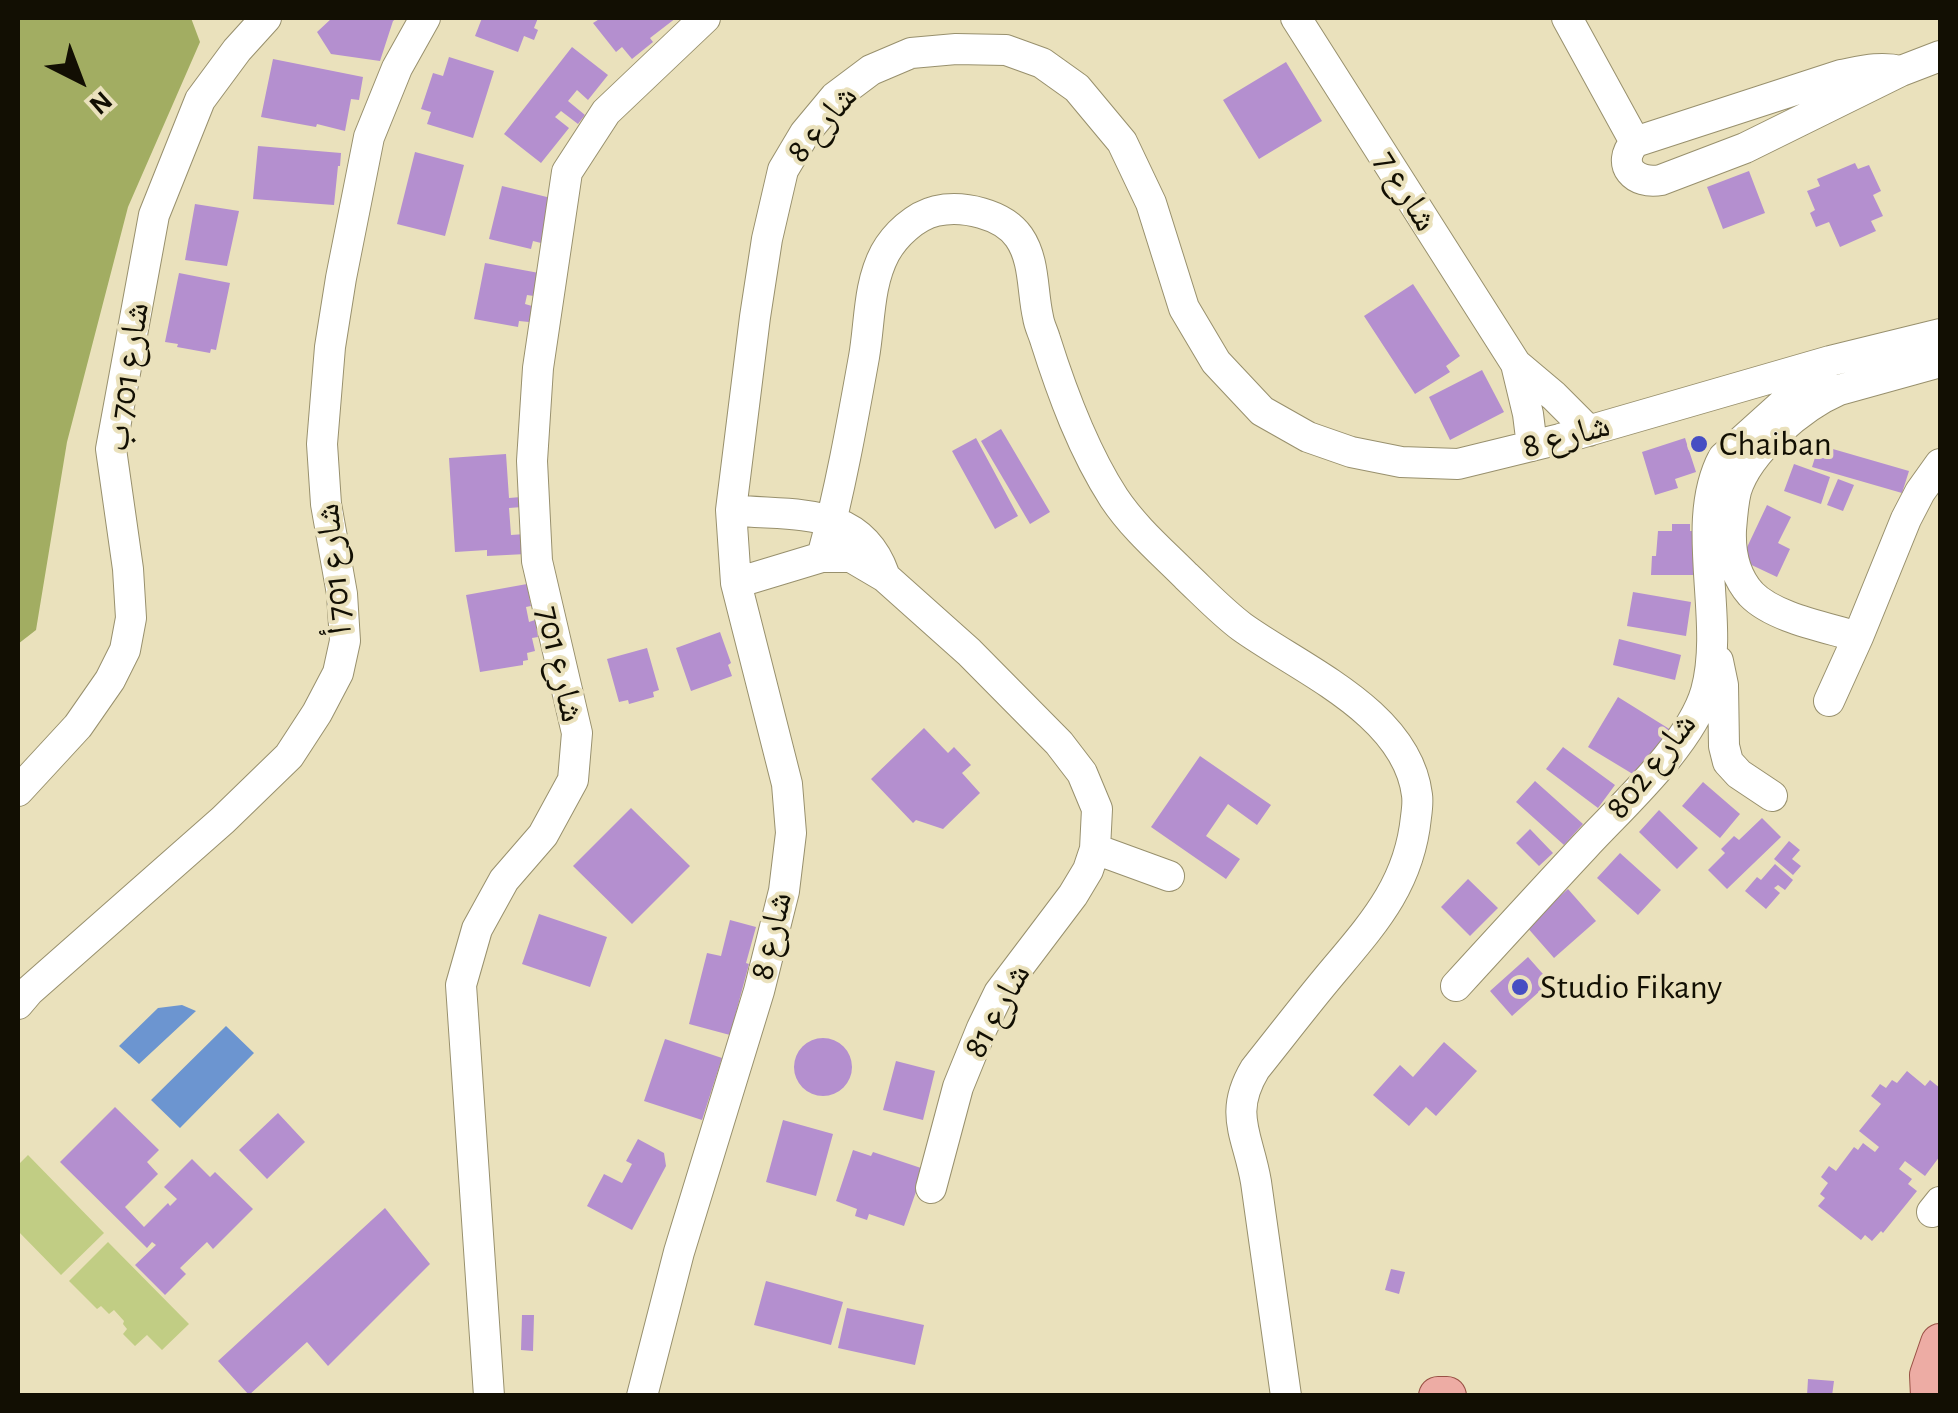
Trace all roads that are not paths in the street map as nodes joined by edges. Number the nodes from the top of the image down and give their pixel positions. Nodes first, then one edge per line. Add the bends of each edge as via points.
1 (266, 18) edge
2 (425, 18) edge
3 (705, 18) edge
4 (1295, 18) edge
5 (1567, 18) edge
6 (1940, 56) edge
7 (1901, 72) junction
8 (1635, 142) junction
9 (1940, 334) edge
10 (1830, 362) junction
11 (1940, 362) edge
12 (1516, 364) junction
13 (1588, 431) junction
14 (1532, 446) junction
15 (1940, 464) edge
16 (731, 510) junction
17 (832, 520) junction
18 (822, 557) junction
19 (886, 577) junction
20 (736, 583) junction
21 (1858, 637) junction
22 (1712, 639) junction
23 (1829, 701) dead end
24 (18, 790) edge
25 (1772, 796) dead end
26 (1095, 850) junction
27 (1169, 876) dead end
28 (1456, 986) dead end
29 (18, 1004) edge
30 (931, 1188) dead end
31 (1940, 1343) edge
32 (488, 1396) edge
33 (642, 1396) edge
34 (1286, 1396) edge
35 (1438, 1396) edge
36 (1447, 1396) edge
37 (1930, 1396) edge

1 - 24 street, شارع 701 ب via 200,100 154,215 111,449 129,586 125,650 78,726
2 - 29 street, شارع 701 أ via 369,137 330,347 322,444 342,594 345,641 338,673 289,756
3 - 32 street, شارع 701 via 606,112 567,172 538,368 532,461 537,561 577,732 573,780 477,929 461,985
4 - 12 street, شارع 7
5 - 8 street
6 - 7 street
7 - 8 street via 1841,76
7 - 8 street via 1745,148 1661,180 1644,182 1632,173 1626,160
9 - 10 street, شارع 8
10 - 13 street, شارع 8
10 - 22 street, شارع 802 via 1723,458 1714,475 1708,539
11 - 21 street via 1824,396 1756,455 1736,490 1730,543 1734,566 1754,598
12 - 13 street
12 - 14 street
13 - 14 street, شارع 8
14 - 16 street, شارع 8 via 1458,464 1401,462 1308,437 1262,411 1216,362 1184,308 1152,203 1122,142 1077,88 1006,50 956,49 911,53 872,70 835,97 783,170 754,317
15 - 21 street via 1906,519
16 - 17 street, شارع 81
16 - 20 street, شارع 8
17 - 18 street
17 - 19 street, شارع 81 via 868,543
17 - 34 street via 884,255 898,234 935,211 964,210 1003,222 1027,251 1051,363 1081,436 1125,514 1239,625 1378,722 1409,762 1418,797 1403,872 1380,916 1255,1069 1241,1099
18 - 19 street, شارع 81 via 850,557
18 - 20 street, شارع 81
19 - 26 street, شارع 81 via 1082,773 1097,809
20 - 33 street, شارع 8 via 787,784 784,890
21 - 23 street
22 - 25 street via 1728,762
22 - 28 street, شارع 802 via 1706,690 1678,741
26 - 27 street
26 - 30 street, شارع 81 via 1073,895 999,993 982,1028
31 - 37 main road via 1928,1374
35 - 36 main road

